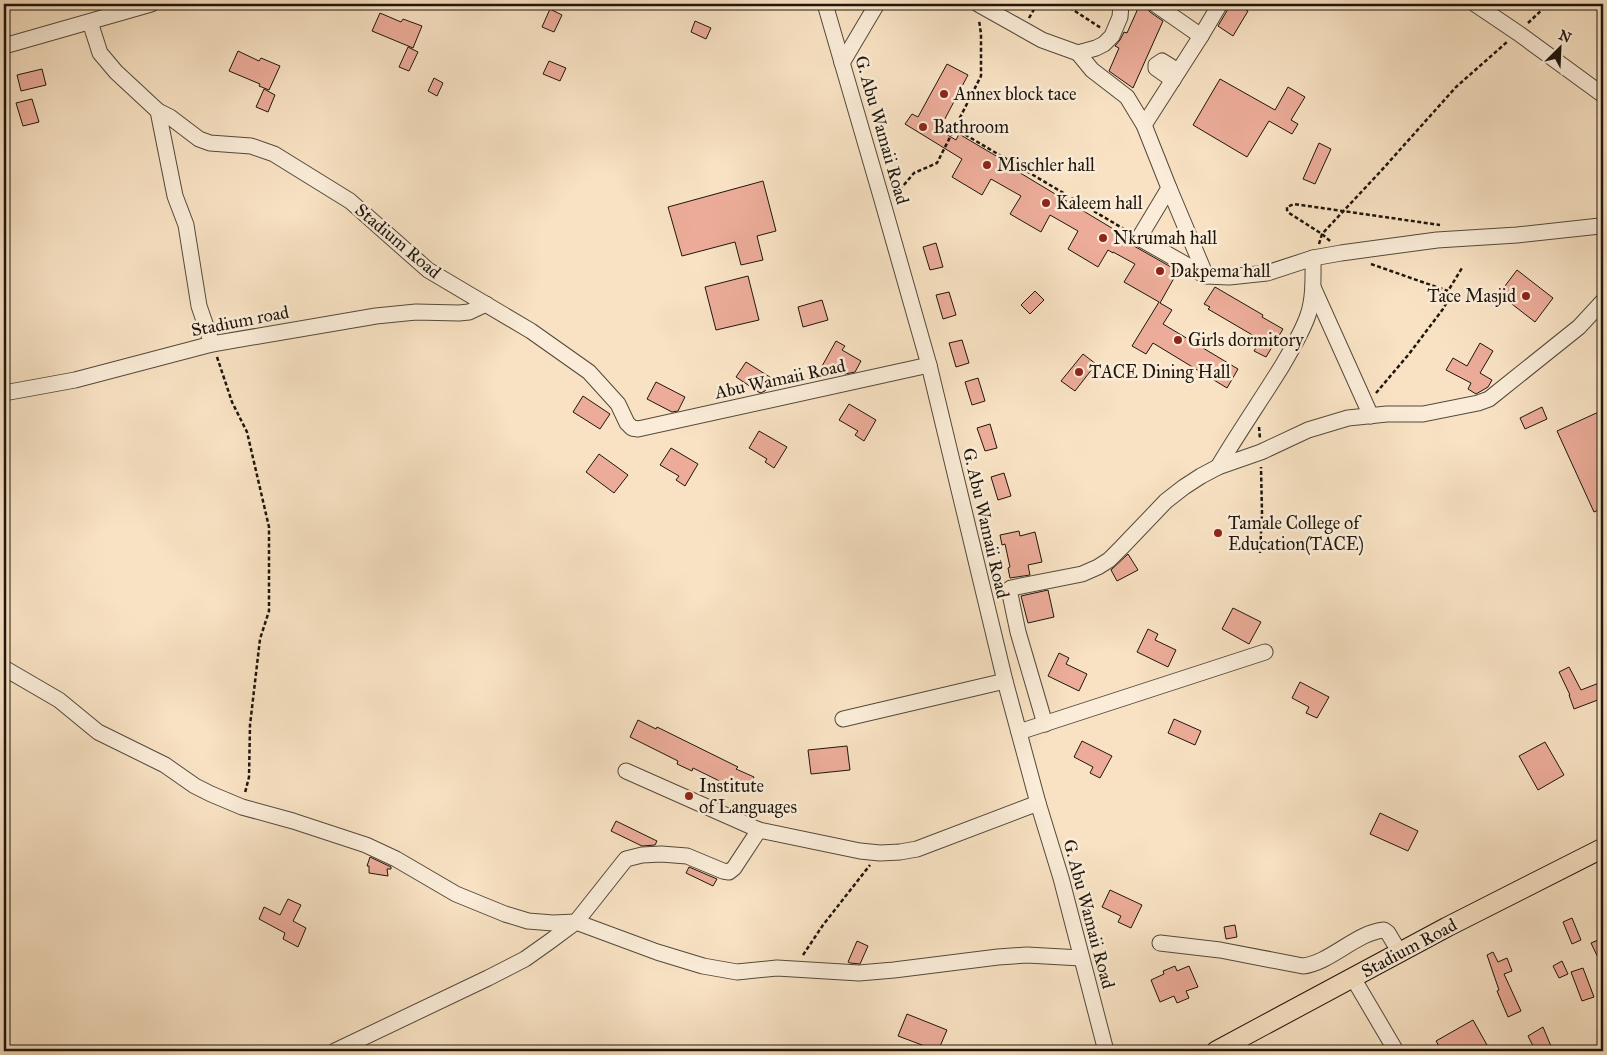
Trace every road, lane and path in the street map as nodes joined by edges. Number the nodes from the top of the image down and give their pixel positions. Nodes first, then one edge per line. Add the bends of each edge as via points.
1 (151, 4) edge
2 (825, 4) edge
3 (877, 4) edge
4 (1064, 4) edge
5 (1121, 4) edge
6 (1155, 4) edge
7 (1220, 4) edge
8 (1475, 4) edge
9 (1548, 4) edge
10 (978, 9) edge
11 (90, 22) junction
12 (1518, 33) junction
13 (1112, 36) junction
14 (1201, 36) junction
15 (4, 46) edge
16 (1078, 53) junction
17 (842, 62) junction
18 (1602, 94) edge
19 (158, 111) junction
20 (1144, 126) junction
21 (954, 128) junction
22 (1169, 188) junction
23 (882, 200) junction
24 (1603, 224) edge
25 (1139, 238) junction
26 (1313, 258) junction
27 (1206, 276) junction
28 (1313, 286) junction
29 (1448, 291) dead end
30 (1603, 301) edge
31 (486, 304) junction
32 (212, 344) junction
33 (929, 365) junction
34 (4, 393) edge
35 (1257, 407) junction
36 (1368, 411) junction
37 (638, 429) joint
38 (1261, 452) junction
39 (1218, 467) junction
40 (1260, 553) dead end
41 (1265, 652) dead end
42 (4, 668) edge
43 (1005, 681) junction
44 (843, 719) dead end
45 (1045, 724) junction
46 (1019, 732) junction
47 (626, 771) dead end
48 (1038, 802) junction
49 (242, 807) junction
50 (759, 830) junction
51 (1603, 848) edge
52 (880, 853) junction
53 (576, 922) junction
54 (1160, 943) dead end
55 (1400, 952) junction
56 (1082, 958) junction
57 (777, 968) junction
58 (1353, 978) junction
59 (335, 1051) edge
60 (1106, 1051) edge
61 (1216, 1051) edge
62 (1396, 1051) edge

1 - 11 street
2 - 17 street, G. Abu Wamaii Road
3 - 17 street
4 - 13 path
5 - 13 street via 1120,18
6 - 14 street
7 - 14 street
8 - 12 street
9 - 12 path
10 - 16 street via 1042,40
10 - 21 path via 981,76
11 - 15 street
11 - 19 street, Stadium Road via 100,53
12 - 18 street
12 - 26 path via 1456,87 1322,234
13 - 16 street via 1096,48
14 - 20 street
16 - 20 street via 1092,70 1126,97
17 - 23 street, G. Abu Wamaii Road
19 - 31 street, Stadium Road via 210,143 251,146 274,154 350,202 428,270
19 - 32 street via 175,196 186,225 199,306
20 - 22 street
21 - 23 path via 937,163 914,172 903,186
21 - 25 path
22 - 25 street
22 - 27 street
23 - 33 street, G. Abu Wamaii Road
24 - 26 street via 1517,235 1437,240
25 - 27 street
26 - 27 street via 1267,272 1229,277
26 - 28 street
28 - 35 street via 1309,314 1296,343
28 - 36 street
29 - 36 path via 1443,309
30 - 36 street via 1579,327 1489,399 1423,414
31 - 32 street, Stadium road via 469,312 376,316
31 - 37 street, Stadium Road via 589,372 618,404 627,423
32 - 34 street, Stadium road via 75,380
32 - 49 path via 246,432 269,527 269,611 260,639 250,725 249,777
33 - 37 street, Abu Wamaii Road
33 - 43 street, G. Abu Wamaii Road
35 - 38 path
35 - 39 street
36 - 38 street via 1308,430
38 - 39 street
38 - 40 path
39 - 45 street via 1166,501 1109,560 1098,567 1082,574 1011,588 1018,632
41 - 45 street
42 - 49 street via 59,700 98,732 165,765 195,786
43 - 44 street
43 - 46 street, G. Abu Wamaii Road
45 - 46 street
46 - 48 street, G. Abu Wamaii Road
47 - 50 street
48 - 52 street via 917,849
48 - 56 street, G. Abu Wamaii Road
49 - 53 street via 366,845 456,894 504,914 536,922
50 - 52 street
50 - 53 street via 729,872 687,856 661,854 626,859
51 - 55 main road, Stadium Road
52 - 57 path via 798,962
53 - 57 street via 703,966 736,972
53 - 59 street via 525,958 488,978
54 - 55 street via 1220,950 1303,966 1371,933 1384,930
55 - 58 main road, Stadium Road
56 - 57 street via 1027,955 859,973
56 - 60 street, G. Abu Wamaii Road
58 - 61 main road, Stadium Road
58 - 62 street

